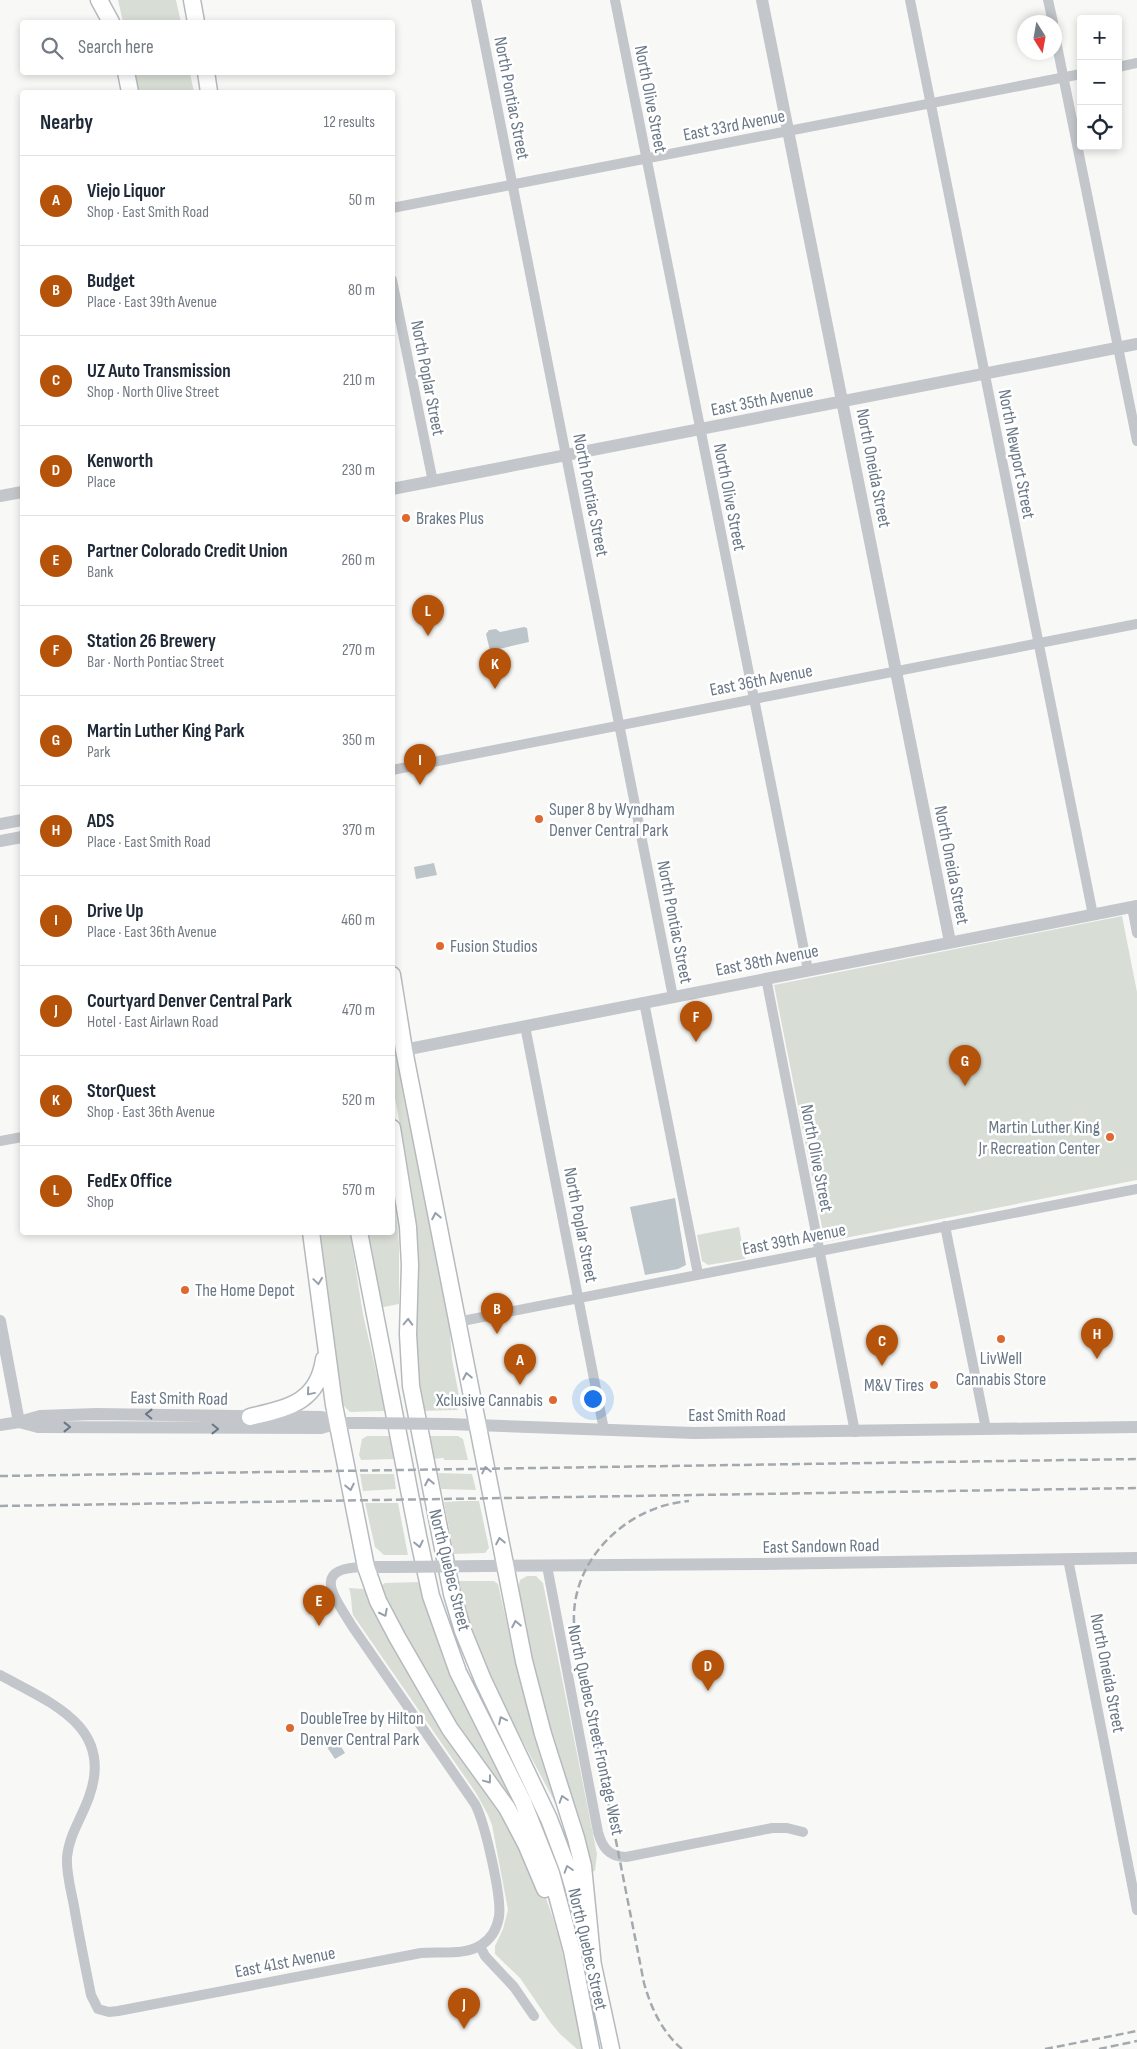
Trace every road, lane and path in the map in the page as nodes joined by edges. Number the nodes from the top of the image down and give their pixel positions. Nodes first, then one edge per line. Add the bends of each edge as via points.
1 (99, 0) edge
2 (112, 0) edge
3 (476, 0) edge
4 (615, 0) edge
5 (762, 0) edge
6 (910, 0) edge
7 (1048, 0) edge
8 (1051, 15) edge
9 (110, 20) edge
10 (116, 20) edge
11 (1060, 60) edge
12 (1137, 63) edge
13 (1122, 66) edge
14 (127, 75) edge
15 (207, 75) edge
16 (1077, 75) edge
17 (1064, 78) junction
18 (130, 90) edge
19 (210, 90) edge
20 (931, 104) junction
21 (789, 131) junction
22 (646, 158) junction
23 (513, 184) junction
24 (395, 207) edge
25 (395, 295) edge
26 (1137, 344) edge
27 (1118, 347) junction
28 (985, 374) junction
29 (843, 402) junction
30 (701, 430) junction
31 (1137, 441) edge
32 (567, 456) junction
33 (432, 482) junction
34 (395, 488) edge
35 (20, 492) edge
36 (0, 496) edge
37 (1137, 624) edge
38 (1039, 644) junction
39 (896, 672) junction
40 (754, 699) junction
41 (620, 726) junction
42 (395, 769) edge
43 (20, 820) edge
44 (0, 824) edge
45 (20, 837) edge
46 (0, 841) edge
47 (1135, 906) edge
48 (1093, 915) junction
49 (1137, 933) edge
50 (950, 942) junction
51 (808, 970) junction
52 (766, 978) junction
53 (395, 994) edge
54 (673, 997) junction
55 (644, 1002) junction
56 (525, 1026) junction
57 (404, 1050) junction
58 (20, 1137) edge
59 (0, 1142) edge
60 (395, 1147) edge
61 (1137, 1188) edge
62 (945, 1226) junction
63 (311, 1235) edge
64 (360, 1235) edge
65 (819, 1250) junction
66 (698, 1274) junction
67 (579, 1298) junction
68 (0, 1321) edge
69 (457, 1322) junction
70 (326, 1347) junction
71 (250, 1417) junction
72 (19, 1422) junction
73 (338, 1423) junction
74 (477, 1424) junction
75 (0, 1425) edge
76 (1137, 1427) edge
77 (986, 1429) junction
78 (604, 1430) junction
79 (855, 1432) junction
80 (1137, 1558) edge
81 (1068, 1559) junction
82 (505, 1566) junction
83 (547, 1566) junction
84 (366, 1568) junction
85 (0, 1674) edge
86 (803, 1832) dead end
87 (1137, 1910) edge
88 (480, 1946) junction
89 (593, 1966) junction
90 (534, 2016) dead end
91 (588, 2036) edge
92 (611, 2049) edge

1 - 9 main road
2 - 10 main road
3 - 23 street, North Pontiac Street
4 - 22 street, North Olive Street
5 - 21 street, North Oneida Street
6 - 20 street, North Newport Street
7 - 8 street
11 - 17 street
12 - 13 street
14 - 18 main road
15 - 19 main road
16 - 17 street, East 33rd Avenue
17 - 20 street, East 33rd Avenue
17 - 27 street
20 - 21 street, East 33rd Avenue
20 - 28 street, North Newport Street
21 - 22 street, East 33rd Avenue
21 - 29 street, North Oneida Street
22 - 23 street, East 33rd Avenue
22 - 30 street, North Olive Street
23 - 24 street, East 33rd Avenue
23 - 32 street, North Pontiac Street
25 - 33 street, North Poplar Street
26 - 27 street, East 35th Avenue
27 - 28 street, East 35th Avenue
27 - 31 street
28 - 29 street, East 35th Avenue
28 - 38 street, North Newport Street
29 - 30 street, East 35th Avenue
29 - 39 street, North Oneida Street
30 - 32 street, East 35th Avenue
30 - 40 street, North Olive Street
32 - 33 street, East 35th Avenue
32 - 41 street, North Pontiac Street
33 - 34 street, East 35th Avenue
35 - 36 street
37 - 38 street, East 36th Avenue
38 - 39 street, East 36th Avenue
38 - 48 street, North Newport Street
39 - 40 street, East 36th Avenue
39 - 50 street, North Oneida Street
40 - 41 street, East 36th Avenue
40 - 51 street, North Olive Street
41 - 42 street, East 36th Avenue
41 - 54 street, North Pontiac Street
43 - 44 street
45 - 46 street
47 - 48 street, East 38th Avenue
47 - 49 street
48 - 50 street, East 38th Avenue
50 - 51 street, East 38th Avenue
51 - 52 street, East 38th Avenue
52 - 54 street, East 38th Avenue
52 - 65 street, North Olive Street
53 - 57 main road
54 - 55 street, East 38th Avenue
55 - 56 street, East 38th Avenue
55 - 66 street
56 - 57 street, East 38th Avenue
56 - 67 street, North Poplar Street
69 -> 57 main road
58 - 59 street
89 -> 60 main road, North Quebec Street via 578,1901 555,1833 483,1680 452,1594 411,1386 408,1227
61 - 62 street, East 39th Avenue
62 - 65 street, East 39th Avenue
62 - 77 street
63 -> 70 main road
64 -> 91 main road, North Quebec Street via 431,1596 458,1672 523,1802 548,1864 568,1935
65 - 66 street, East 39th Avenue
65 - 79 street, North Olive Street
66 - 67 street, East 39th Avenue
67 - 69 street, East 39th Avenue
67 - 78 street, North Poplar Street
68 - 72 street
74 -> 69 main road
70 -> 71 main road via 318,1379 303,1399 289,1407
70 - 73 main road
71 -> 72 street, East Smith Road via 78,1415 40,1416
71 - 73 street, East Smith Road via 321,1417
72 -> 73 street, East Smith Road via 38,1427 218,1429 321,1428
72 - 75 street, East Smith Road
73 - 74 street, East Smith Road, bridge
73 -> 84 main road
74 - 78 street, East Smith Road
82 -> 74 main road
76 - 77 street, East Smith Road
77 - 79 street, East Smith Road
78 - 79 street, East Smith Road
80 - 81 street, East Sandown Road
81 - 83 street, East Sandown Road
81 - 87 street, North Oneida Street
82 - 83 street, East Sandown Road
82 - 84 street, East Sandown Road, bridge
89 -> 82 main road via 580,1852 535,1704
83 - 86 street, North Quebec Street Frontage West via 598,1832 604,1848 613,1855 626,1856 772,1828
84 - 88 street via 351,1567 337,1571 330,1586 352,1626 476,1804 498,1895 499,1915 493,1933
84 -> 91 main road via 381,1608 435,1703 520,1832 554,1913
85 - 88 street, East 41st Avenue via 68,1713 83,1730 92,1752 93,1781 71,1838 67,1866 91,1995 98,2009 118,2011 421,1953 456,1952
88 - 90 street
89 - 92 main road, North Quebec Street

